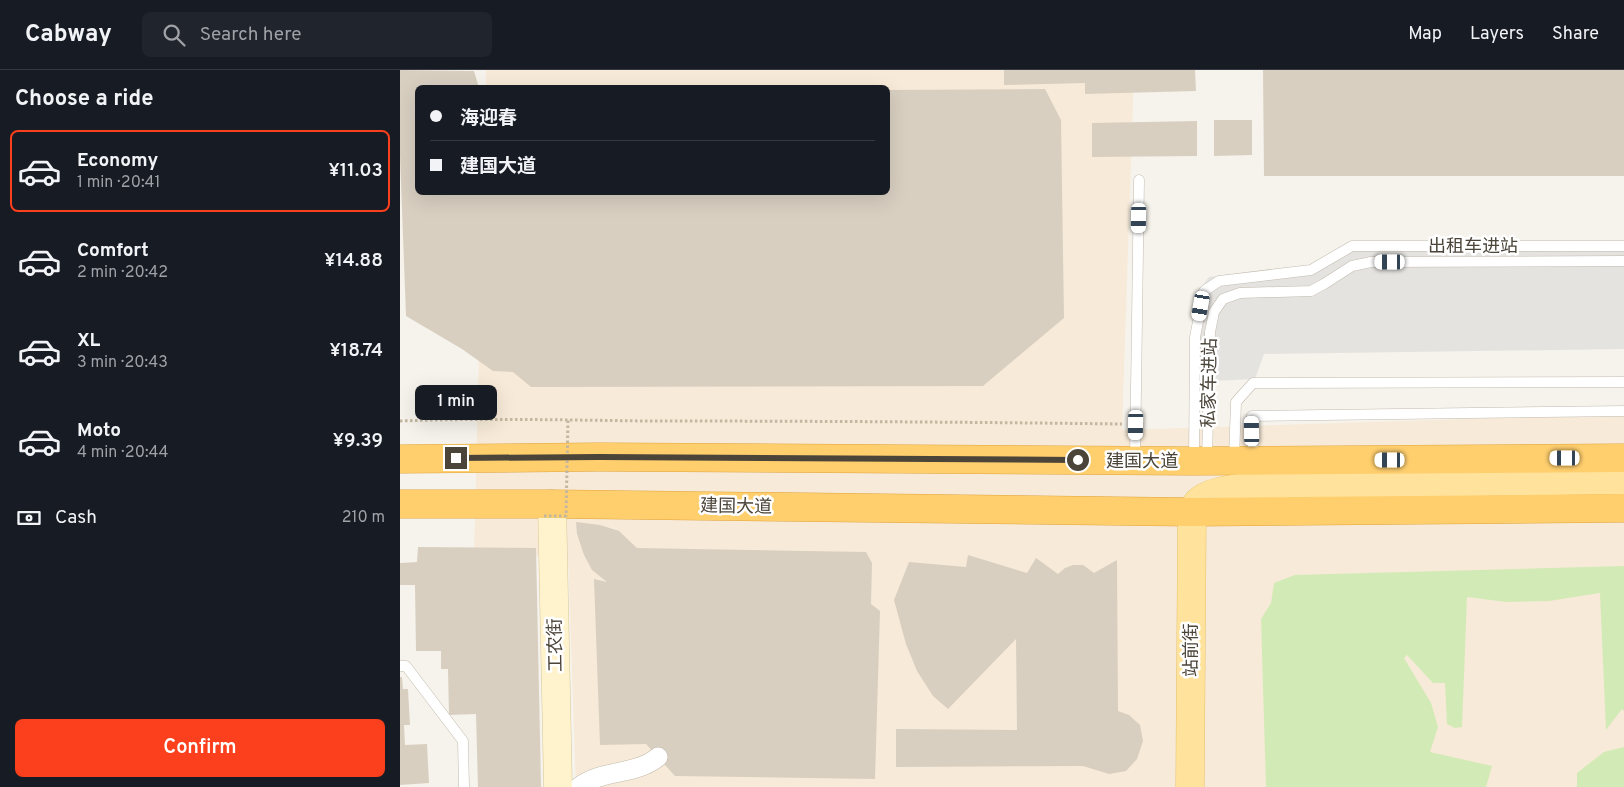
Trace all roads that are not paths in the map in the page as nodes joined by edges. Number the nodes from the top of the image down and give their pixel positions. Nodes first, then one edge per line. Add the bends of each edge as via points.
1 (1139, 180) dead end
2 (1624, 246) edge
3 (1624, 261) edge
4 (1624, 382) edge
5 (1624, 411) edge
6 (400, 458) edge
7 (1624, 458) edge
8 (1136, 461) junction
9 (1201, 461) junction
10 (1244, 461) junction
11 (1624, 480) edge
12 (400, 504) edge
13 (553, 508) junction
14 (1624, 508) edge
15 (1192, 512) junction
16 (400, 666) edge
17 (658, 757) dead end
18 (464, 787) edge
19 (558, 787) edge
20 (567, 787) edge
21 (579, 787) edge
22 (1190, 787) edge

1 - 8 lane
2 - 9 lane, 出租车进站 via 1352,246 1311,270 1219,281 1204,290 1195,337
3 - 9 lane, 私家车进站 via 1371,262 1352,266 1311,291 1240,293 1222,299 1214,312 1210,332
4 - 10 lane, 私家车进站 via 1253,383 1236,402
5 - 10 lane via 1252,416
6 - 8 highway, 建国大道
7 - 10 highway, 建国大道
8 - 9 highway, 建国大道
9 - 10 highway, 建国大道
11 - 15 main road via 1266,485 1236,488 1209,496 1198,502
12 - 13 highway, 建国大道
13 - 15 highway, 建国大道
13 - 19 street, 工农街
13 - 20 street, 工农街
14 - 15 highway, 建国大道
15 - 22 main road, 站前街
16 - 18 lane via 406,666 463,741
17 - 21 street via 643,767 600,775

